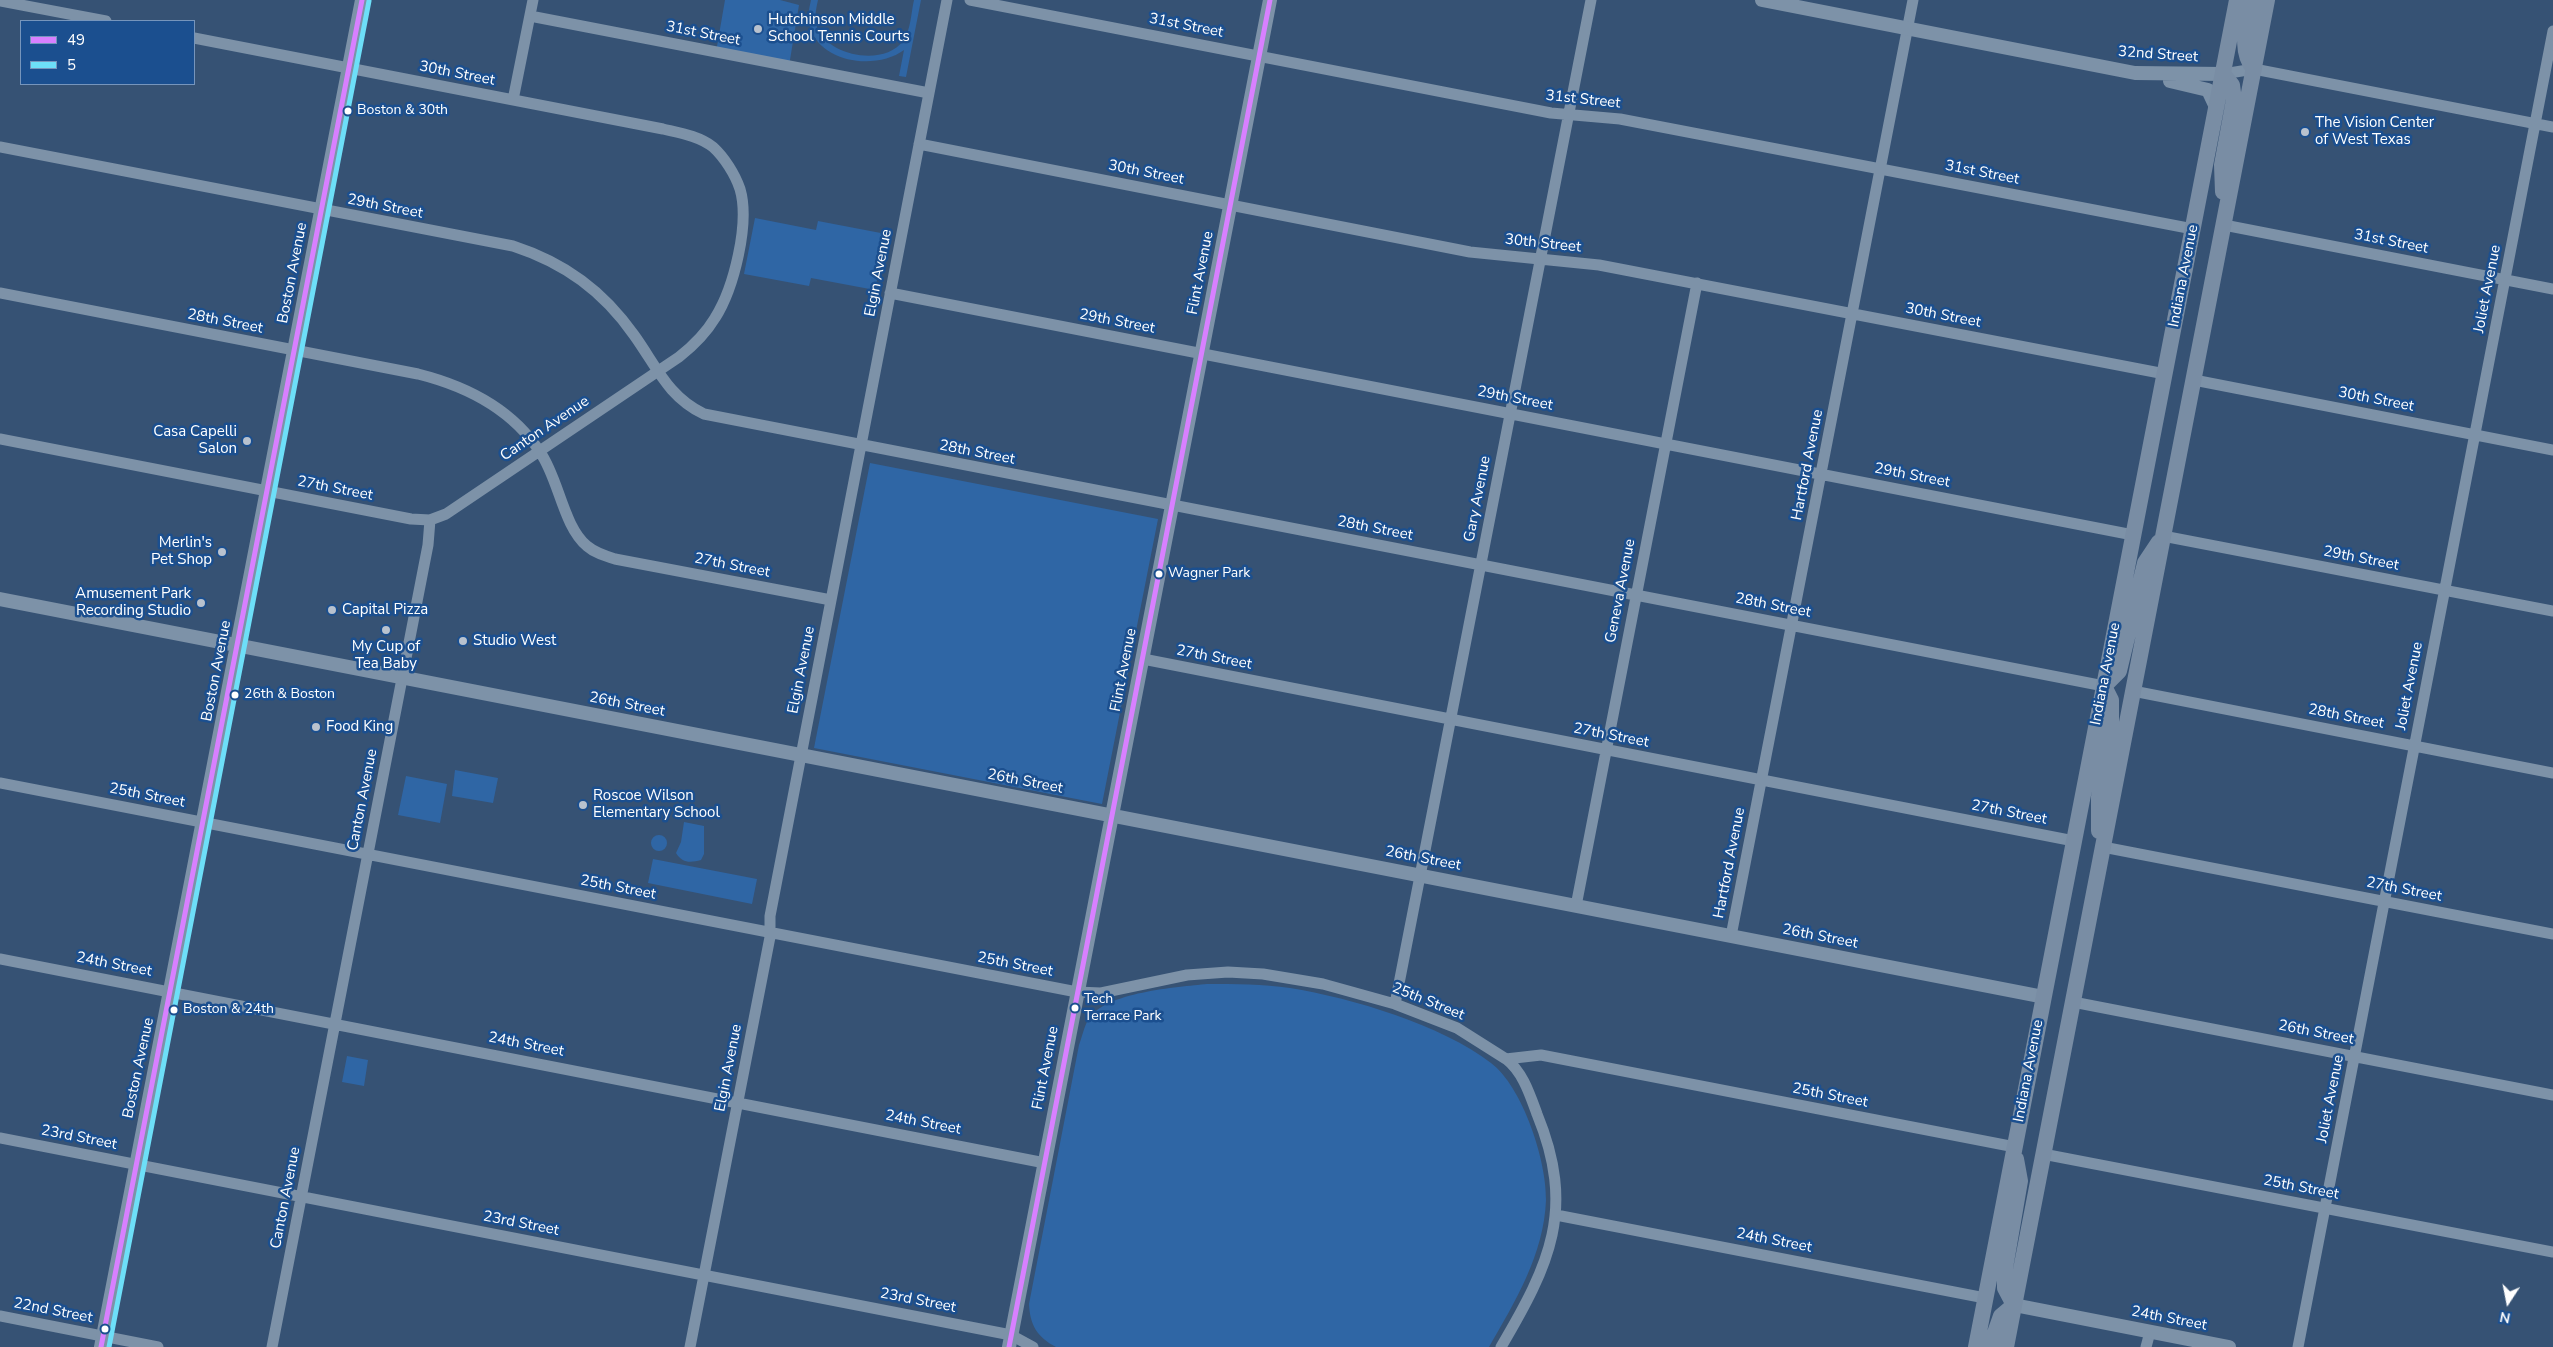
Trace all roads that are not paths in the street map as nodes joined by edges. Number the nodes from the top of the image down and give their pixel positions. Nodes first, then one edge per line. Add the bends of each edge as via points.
1 (362, 0) edge
2 (533, 0) edge
3 (947, 0) edge
4 (970, 0) edge
5 (1270, 0) edge
6 (1591, 0) edge
7 (1762, 0) edge
8 (1913, 0) edge
9 (2237, 0) edge
10 (2251, 0) edge
11 (2267, 0) edge
12 (0, 1) edge
13 (530, 16) junction
14 (101, 20) edge
15 (1908, 28) junction
16 (2553, 31) edge
17 (195, 38) edge
18 (1259, 56) junction
19 (350, 69) junction
20 (2254, 69) junction
21 (2136, 73) junction
22 (2223, 74) junction
23 (929, 93) junction
24 (513, 100) junction
25 (2216, 107) junction
26 (1568, 114) junction
27 (2535, 124) junction
28 (2553, 127) edge
29 (919, 144) junction
30 (712, 146) joint
31 (0, 147) edge
32 (1880, 169) junction
33 (1231, 205) junction
34 (322, 210) junction
35 (2224, 225) junction
36 (2193, 228) junction
37 (1540, 259) junction
38 (2505, 279) junction
39 (1698, 283) junction
40 (2553, 288) edge
41 (0, 293) edge
42 (890, 293) junction
43 (1852, 314) junction
44 (295, 350) junction
45 (1202, 353) junction
46 (658, 370) junction
47 (2164, 374) junction
48 (2194, 380) junction
49 (1510, 413) junction
50 (2474, 435) junction
51 (0, 439) edge
52 (1665, 444) junction
53 (861, 446) junction
54 (2553, 450) edge
55 (540, 451) junction
56 (1821, 474) junction
57 (268, 491) junction
58 (1172, 506) junction
59 (430, 520) junction
60 (2133, 535) junction
61 (2163, 536) junction
62 (1480, 565) junction
63 (2444, 590) junction
64 (1636, 595) junction
65 (0, 599) edge
66 (831, 600) junction
67 (2553, 611) edge
68 (1792, 625) junction
69 (238, 645) junction
70 (1143, 659) junction
71 (402, 678) junction
72 (2104, 686) junction
73 (2133, 691) junction
74 (1450, 720) junction
75 (2414, 746) junction
76 (1606, 750) junction
77 (800, 755) junction
78 (2553, 773) edge
79 (1762, 780) junction
80 (0, 783) edge
81 (1112, 815) junction
82 (204, 823) junction
83 (2074, 841) junction
84 (2103, 847) junction
85 (368, 855) junction
86 (1420, 875) junction
87 (2384, 902) junction
88 (1576, 906) junction
89 (769, 933) junction
90 (2553, 934) edge
91 (1731, 936) junction
92 (0, 959) edge
93 (170, 992) junction
94 (1077, 992) junction
95 (2044, 996) junction
96 (2073, 1002) junction
97 (1395, 1004) junction
98 (335, 1025) junction
99 (2354, 1057) junction
100 (1506, 1059) junction
101 (2553, 1095) edge
102 (738, 1103) junction
103 (0, 1138) edge
104 (2014, 1147) junction
105 (2043, 1154) junction
106 (1045, 1163) junction
107 (136, 1164) junction
108 (302, 1197) junction
109 (2325, 1208) junction
110 (1556, 1215) junction
111 (2553, 1252) edge
112 (704, 1275) junction
113 (1985, 1298) junction
114 (2014, 1305) junction
115 (0, 1316) edge
116 (2150, 1332) junction
117 (1010, 1341) edge
118 (102, 1342) edge
119 (158, 1347) edge
120 (272, 1347) edge
121 (690, 1347) edge
122 (1033, 1347) edge
123 (1501, 1347) edge
124 (1976, 1347) edge
125 (1990, 1347) edge
126 (2006, 1347) edge
127 (2146, 1347) edge
128 (2229, 1347) edge
129 (2298, 1347) edge

1 - 19 street, Boston Avenue
2 - 13 street
3 - 23 street, Elgin Avenue
4 - 18 street, 31st Street
5 - 18 street, Flint Avenue
6 - 26 street, Gary Avenue
7 - 15 street, 32nd Street
8 - 15 street, Hartford Avenue
9 - 22 main road, Indiana Avenue
10 - 20 main road via 2244,50
11 - 20 main road, Indiana Avenue
12 - 14 street
13 - 23 street, 31st Street
13 - 24 street
15 - 21 street, 32nd Street
15 - 32 street, Hartford Avenue
16 - 27 street, Joliet Avenue
17 - 19 street, 30th Street
18 - 26 street, 31st Street
18 - 33 street, Flint Avenue
19 - 24 street, 30th Street
19 - 34 street, Boston Avenue
20 - 22 street, 32nd Street
20 - 27 street, 32nd Street
20 - 35 main road, Indiana Avenue
21 - 22 street, 32nd Street
21 - 25 street via 2204,88 2211,93
22 - 25 main road, Indiana Avenue
22 - 35 main road via 2232,85 2234,100 2222,165
23 - 29 street, Elgin Avenue
24 - 30 street, 30th Street via 663,129 688,135
25 - 36 main road, Indiana Avenue
26 - 32 street, 31st Street via 1620,119
26 - 37 street, Gary Avenue
27 - 28 street, 32nd Street
27 - 38 street, Joliet Avenue
29 - 33 street, 30th Street
29 - 42 street, Elgin Avenue
30 - 46 street, Canton Avenue via 740,189 742,229 734,269 715,319 694,345
31 - 34 street, 29th Street
32 - 36 street, 31st Street
32 - 43 street, Hartford Avenue
33 - 37 street, 30th Street via 1470,252
33 - 45 street, Flint Avenue
34 - 44 street, Boston Avenue
34 - 46 street, 29th Street via 513,246 557,263 578,276 617,312
35 - 38 street, 31st Street
35 - 48 main road, Indiana Avenue
36 - 47 main road, Indiana Avenue
37 - 39 street, 30th Street via 1598,265
37 - 49 street, Gary Avenue
38 - 40 street, 31st Street
38 - 50 street, Joliet Avenue
39 - 43 street, 30th Street
39 - 52 street, Geneva Avenue
41 - 44 street, 28th Street
42 - 45 street, 29th Street
42 - 53 street, Elgin Avenue
43 - 47 street, 30th Street
43 - 56 street, Hartford Avenue
44 - 55 street, 28th Street via 418,374 461,387 503,414
44 - 57 street, Boston Avenue
45 - 49 street, 29th Street
45 - 58 street, Flint Avenue
46 - 53 street, 28th Street via 664,382 686,406 704,414
46 - 55 street, Canton Avenue
47 - 60 main road, Indiana Avenue
48 - 50 street, 30th Street
48 - 61 main road, Indiana Avenue
49 - 52 street, 29th Street
49 - 62 street, Gary Avenue
50 - 54 street, 30th Street
50 - 63 street, Joliet Avenue
51 - 57 street, 27th Street
52 - 56 street, 29th Street
52 - 64 street, Geneva Avenue
53 - 58 street, 28th Street
53 - 66 street, Elgin Avenue
55 - 59 street, Canton Avenue via 446,514
55 - 66 street, 27th Street via 577,534 598,554
56 - 60 street, 29th Street
56 - 68 street, Hartford Avenue
57 - 59 street, 27th Street
57 - 69 street, Boston Avenue
58 - 62 street, 28th Street
58 - 70 street, Flint Avenue
59 - 71 street, Canton Avenue
60 - 72 main road, Indiana Avenue
61 - 63 street, 29th Street
61 - 72 main road via 2145,563 2119,671
61 - 73 main road, Indiana Avenue
62 - 64 street, 28th Street
62 - 74 street, Gary Avenue
63 - 67 street, 29th Street
63 - 75 street, Joliet Avenue
64 - 68 street, 28th Street
64 - 76 street, Geneva Avenue
65 - 69 street, 26th Street
66 - 77 street, Elgin Avenue
68 - 72 street, 28th Street
68 - 79 street, Hartford Avenue
69 - 71 street, 26th Street
69 - 82 street, Boston Avenue
70 - 74 street, 27th Street
70 - 81 street, Flint Avenue
71 - 77 street, 26th Street
71 - 85 street, Canton Avenue
72 - 83 main road, Indiana Avenue
72 - 84 main road via 2111,700 2111,724 2099,797 2098,828
73 - 75 street, 28th Street
73 - 84 main road, Indiana Avenue
74 - 76 street, 27th Street
74 - 86 street, Gary Avenue
75 - 78 street, 28th Street
75 - 87 street, Joliet Avenue
76 - 79 street, 27th Street
76 - 88 street, Geneva Avenue
77 - 81 street, 26th Street
77 - 89 street, Elgin Avenue
79 - 83 street, 27th Street
79 - 91 street, Hartford Avenue
80 - 82 street, 25th Street
81 - 86 street, 26th Street
81 - 94 street, Flint Avenue
82 - 85 street, 25th Street
82 - 93 street, Boston Avenue
83 - 95 main road, Indiana Avenue
84 - 87 street, 27th Street
84 - 96 main road, Indiana Avenue
85 - 89 street, 25th Street
85 - 98 street, Canton Avenue
86 - 88 street, 26th Street
86 - 97 street, Gary Avenue
87 - 90 street, 27th Street
87 - 99 street, Joliet Avenue
88 - 91 street, 26th Street
89 - 94 street, 25th Street
89 - 102 street, Elgin Avenue
91 - 95 street, 26th Street
92 - 93 street, 24th Street
93 - 98 street, 24th Street
93 - 107 street, Boston Avenue
94 - 97 street, 25th Street via 1101,993 1187,975 1228,972 1322,984
94 - 106 street, Flint Avenue
95 - 104 main road, Indiana Avenue
96 - 99 street, 26th Street
96 - 105 main road, Indiana Avenue
97 - 100 street, 25th Street via 1457,1028
98 - 102 street, 24th Street
98 - 108 street, Canton Avenue
99 - 101 street, 26th Street
99 - 109 street, Joliet Avenue
100 - 104 street, 25th Street via 1541,1055
100 - 110 street via 1516,1068 1525,1084 1544,1132 1556,1177
102 - 106 street, 24th Street
102 - 112 street, Elgin Avenue
103 - 107 street, 23rd Street
104 - 113 main road, Indiana Avenue
104 - 114 main road via 2020,1181 2005,1268 2005,1288
105 - 109 street, 25th Street
105 - 114 main road, Indiana Avenue
106 - 117 street, Flint Avenue
107 - 108 street, 23rd Street
107 - 118 street, Boston Avenue
108 - 112 street, 23rd Street
108 - 120 street, Canton Avenue
109 - 111 street, 25th Street
109 - 129 street, Joliet Avenue
110 - 113 street, 24th Street
110 - 123 street via 1535,1284
112 - 117 street, 23rd Street
112 - 121 street, Elgin Avenue
113 - 124 main road, Indiana Avenue
114 - 116 street, 24th Street
114 - 125 main road via 2001,1316
114 - 126 main road, Indiana Avenue
115 - 118 street, 22nd Street
116 - 127 street
116 - 128 street, 24th Street
117 - 122 street, 23rd Street
118 - 119 street, 22nd Street

